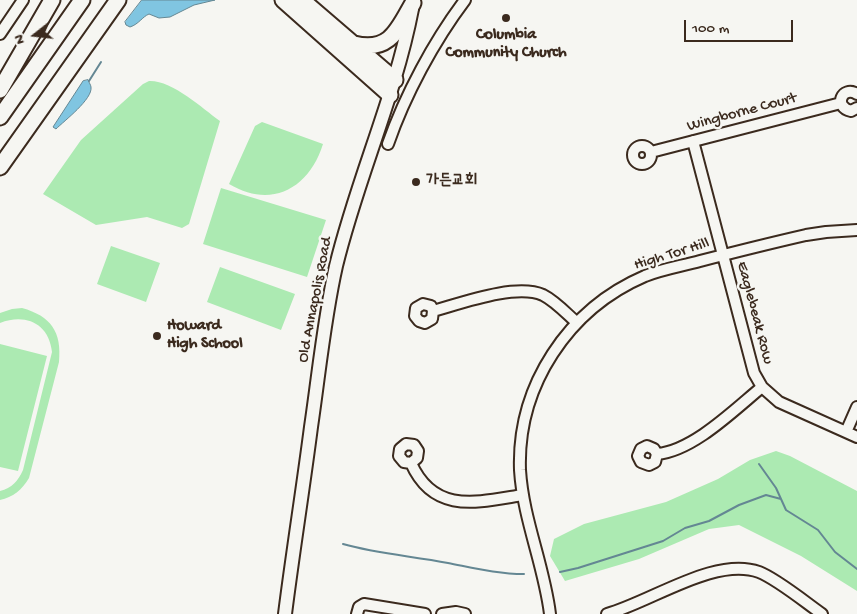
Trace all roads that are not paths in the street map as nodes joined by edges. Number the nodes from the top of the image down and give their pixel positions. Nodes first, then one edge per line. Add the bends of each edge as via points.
1 (23, 0) edge
2 (52, 0) edge
3 (82, 0) edge
4 (118, 0) edge
5 (124, 0) edge
6 (284, 0) edge
7 (302, 0) edge
8 (465, 0) edge
9 (413, 1) edge
10 (1, 28) edge
11 (89, 42) junction
12 (354, 44) junction
13 (393, 87) junction
14 (0, 90) edge
15 (857, 94) edge
16 (841, 103) junction
17 (857, 108) edge
18 (0, 117) edge
19 (693, 141) junction
20 (388, 144) dead end
21 (651, 152) dead end
22 (0, 167) edge
23 (857, 230) edge
24 (722, 255) junction
25 (433, 310) dead end
26 (576, 322) junction
27 (762, 387) junction
28 (857, 407) edge
29 (846, 432) junction
30 (857, 437) edge
31 (657, 454) dead end
32 (411, 463) dead end
33 (523, 495) junction
34 (626, 611) edge
35 (818, 613) edge
36 (286, 614) edge
37 (357, 614) edge
38 (425, 614) edge
39 (442, 614) edge
40 (464, 614) edge
41 (550, 614) edge
42 (607, 614) edge

1 - 10 street
2 - 14 highway
3 - 18 highway
4 - 11 highway
5 - 11 highway
6 - 13 highway
7 - 12 highway
8 - 20 street via 408,96
9 - 12 highway via 393,36 385,43 364,47
9 - 13 main road, Old Annapolis Road
11 - 22 highway
12 - 13 highway
13 - 36 main road, Old Annapolis Road via 351,209 336,268 321,351
15 - 16 street, Wingborne Court via 847,92 841,97
16 - 17 street via 848,110
16 - 19 street, Wingborne Court
19 - 21 street, Wingborne Court
19 - 24 street, Eaglebeak Row
23 - 24 street, High Tor Hill via 806,235
24 - 26 street, High Tor Hill via 647,276 612,293
24 - 27 street, Eaglebeak Row via 750,363
25 - 26 street via 527,290 551,300
26 - 33 street, High Tor Hill via 550,356 527,408 520,448
27 - 29 street, Eaglebeak Row via 779,402
27 - 31 street via 694,440 674,451
28 - 29 street
29 - 30 street, Eaglebeak Row
32 - 33 street via 430,490 448,500 467,503
33 - 41 street, High Tor Hill
34 - 35 street via 706,573 738,569 758,572
34 - 42 street
37 - 38 street via 364,604
39 - 40 street

